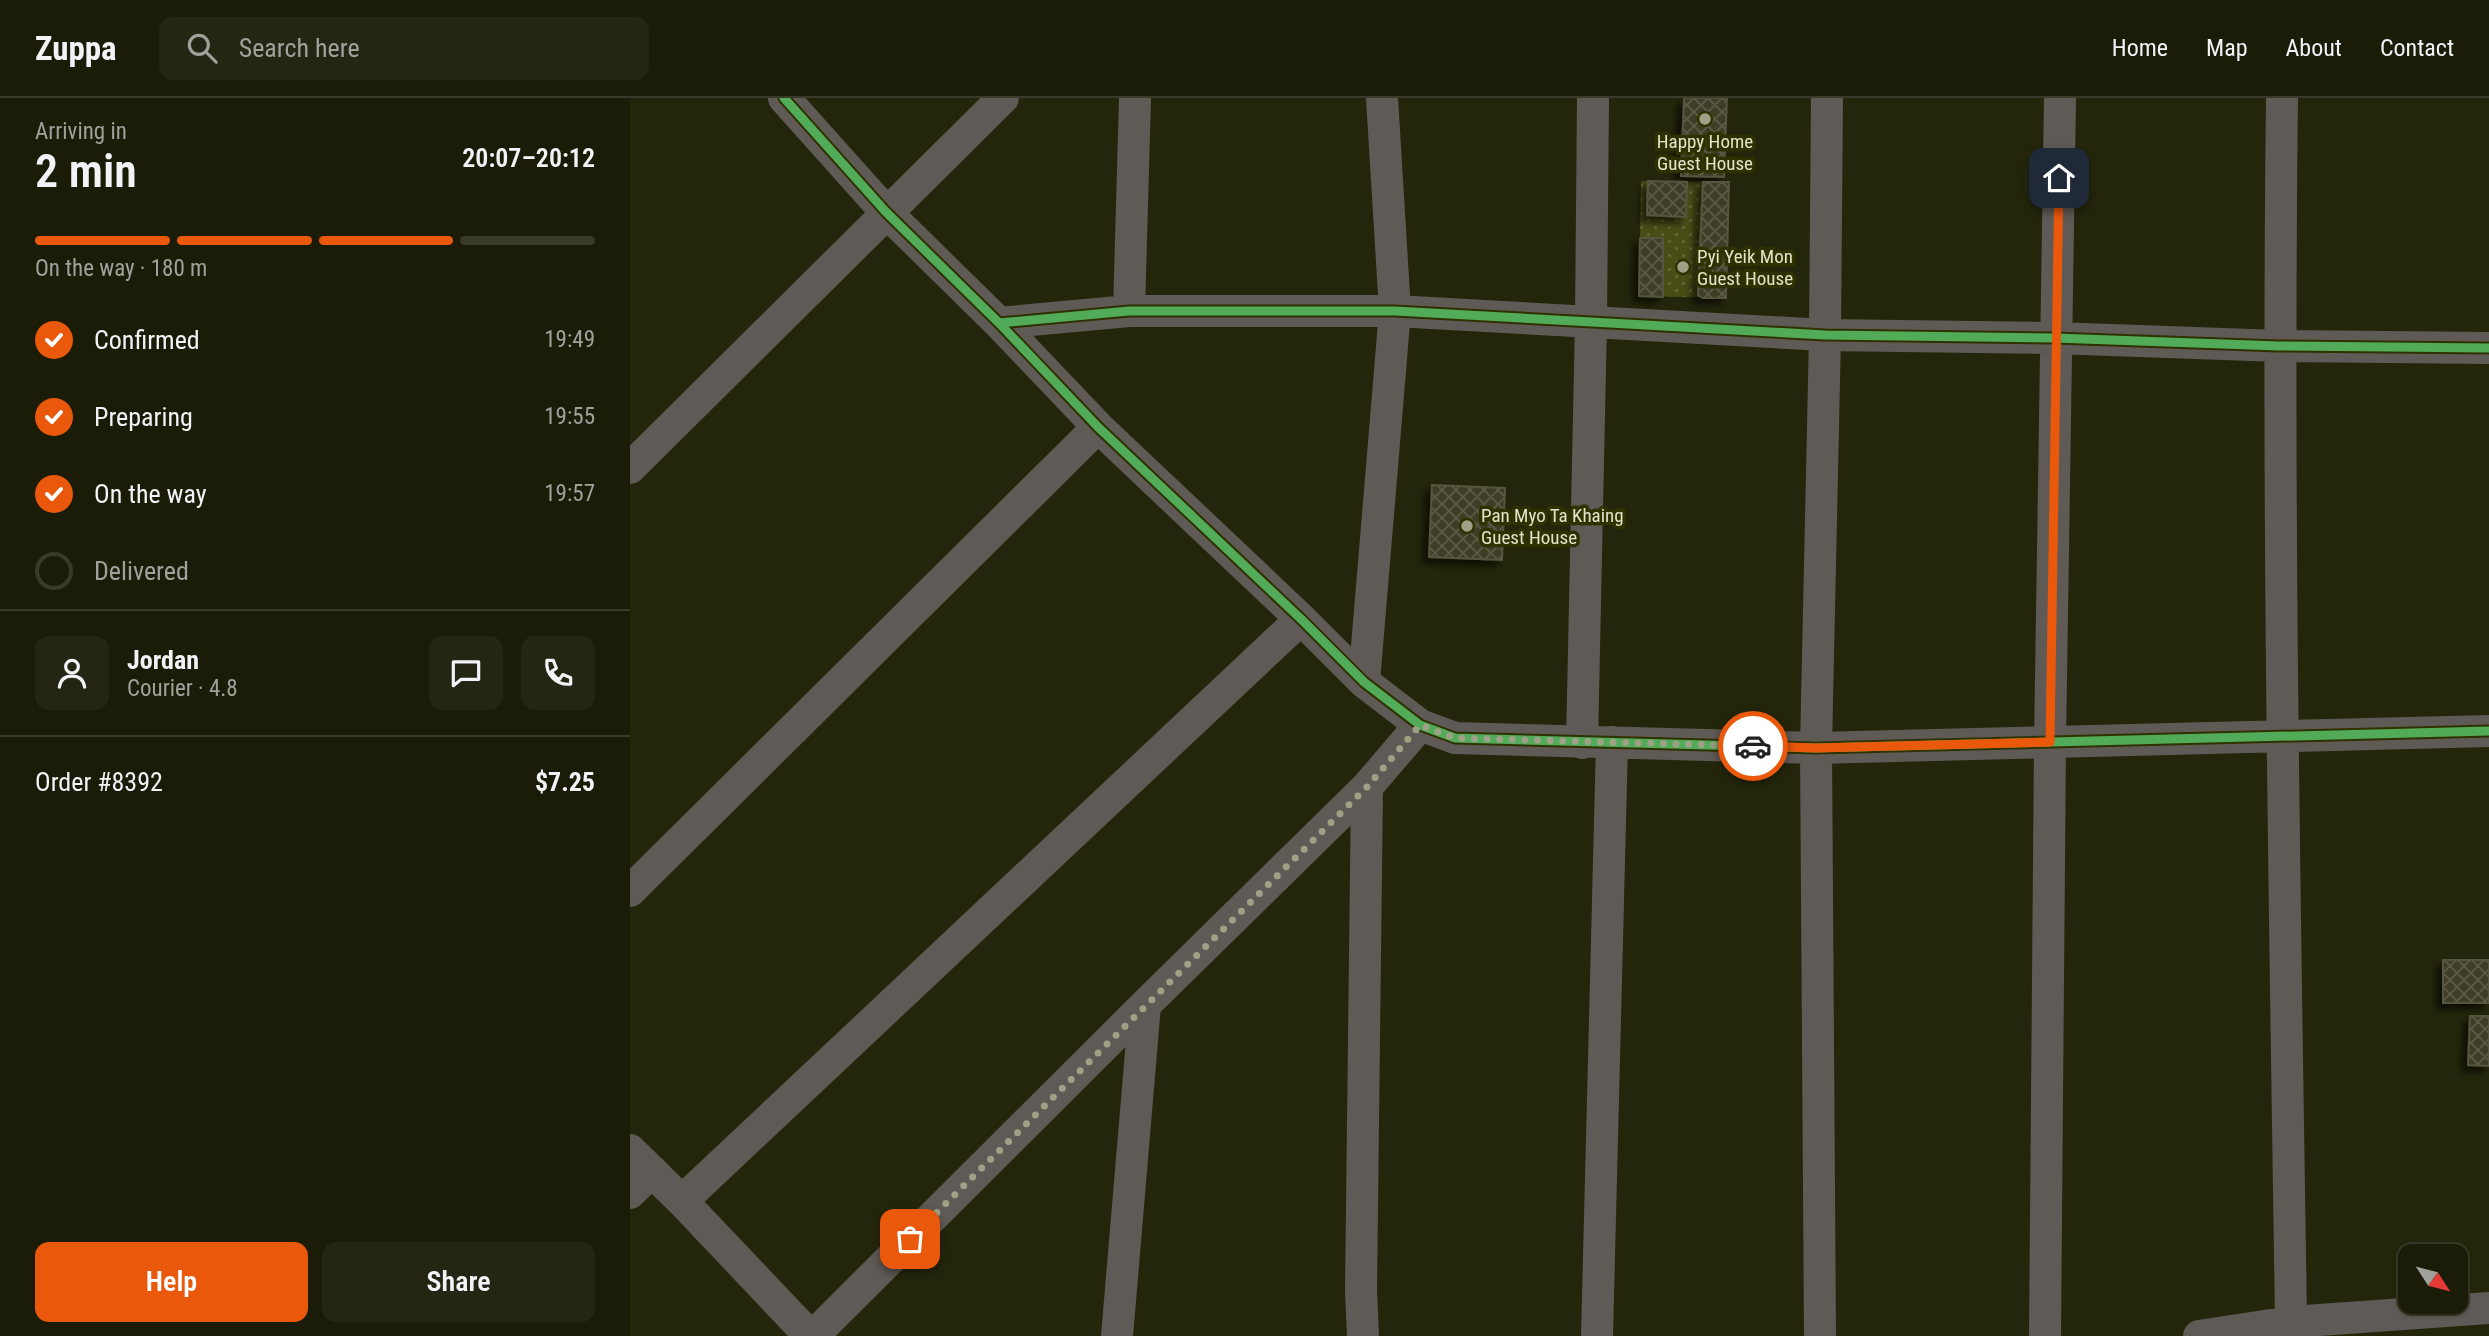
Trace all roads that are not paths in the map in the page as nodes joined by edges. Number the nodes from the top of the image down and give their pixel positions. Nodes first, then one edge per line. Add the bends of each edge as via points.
1 (784, 98) edge
2 (1003, 98) edge
3 (1135, 98) edge
4 (1382, 98) edge
5 (1593, 98) edge
6 (1827, 98) edge
7 (2060, 98) edge
8 (2283, 98) edge
9 (886, 212) junction
10 (1129, 311) junction
11 (1395, 311) junction
12 (1591, 322) junction
13 (999, 323) junction
14 (1825, 335) junction
15 (2055, 338) junction
16 (2279, 346) junction
17 (2489, 348) edge
18 (1098, 427) junction
19 (630, 468) edge
20 (1301, 619) junction
21 (1364, 682) junction
22 (1420, 725) junction
23 (2489, 731) edge
24 (2282, 737) junction
25 (1597, 742) junction
26 (2050, 742) junction
27 (1816, 748) junction
28 (1367, 787) junction
29 (630, 891) edge
30 (1145, 1005) junction
31 (637, 1171) edge
32 (682, 1201) junction
33 (2489, 1308) edge
34 (2291, 1322) junction
35 (798, 1332) edge
36 (1117, 1336) edge
37 (1363, 1336) edge
38 (1597, 1336) edge
39 (1820, 1336) edge
40 (2045, 1336) edge
41 (2199, 1336) edge
42 (2206, 1336) edge

1 - 9 street
2 - 9 street
3 - 10 street
4 - 11 street
5 - 12 street
6 - 14 street
7 - 15 street
8 - 16 street
9 - 13 street
9 - 19 street
10 - 11 street
10 - 13 street
11 - 12 street
11 - 21 street
12 - 14 street
12 - 25 street
13 - 18 street
14 - 15 street
14 - 27 street
15 - 16 street
15 - 26 street
16 - 17 street
16 - 24 street
18 - 20 street
18 - 29 street
20 - 21 street
20 - 32 street
21 - 22 street
22 - 25 street via 1455,738
22 - 28 street
23 - 24 street
24 - 26 street
24 - 34 street
25 - 27 street
25 - 38 street
26 - 27 street
26 - 40 street
27 - 39 street
28 - 30 street
28 - 37 street
30 - 35 street
30 - 36 street
31 - 32 street
32 - 35 street
33 - 34 street
34 - 42 street
41 - 42 street

